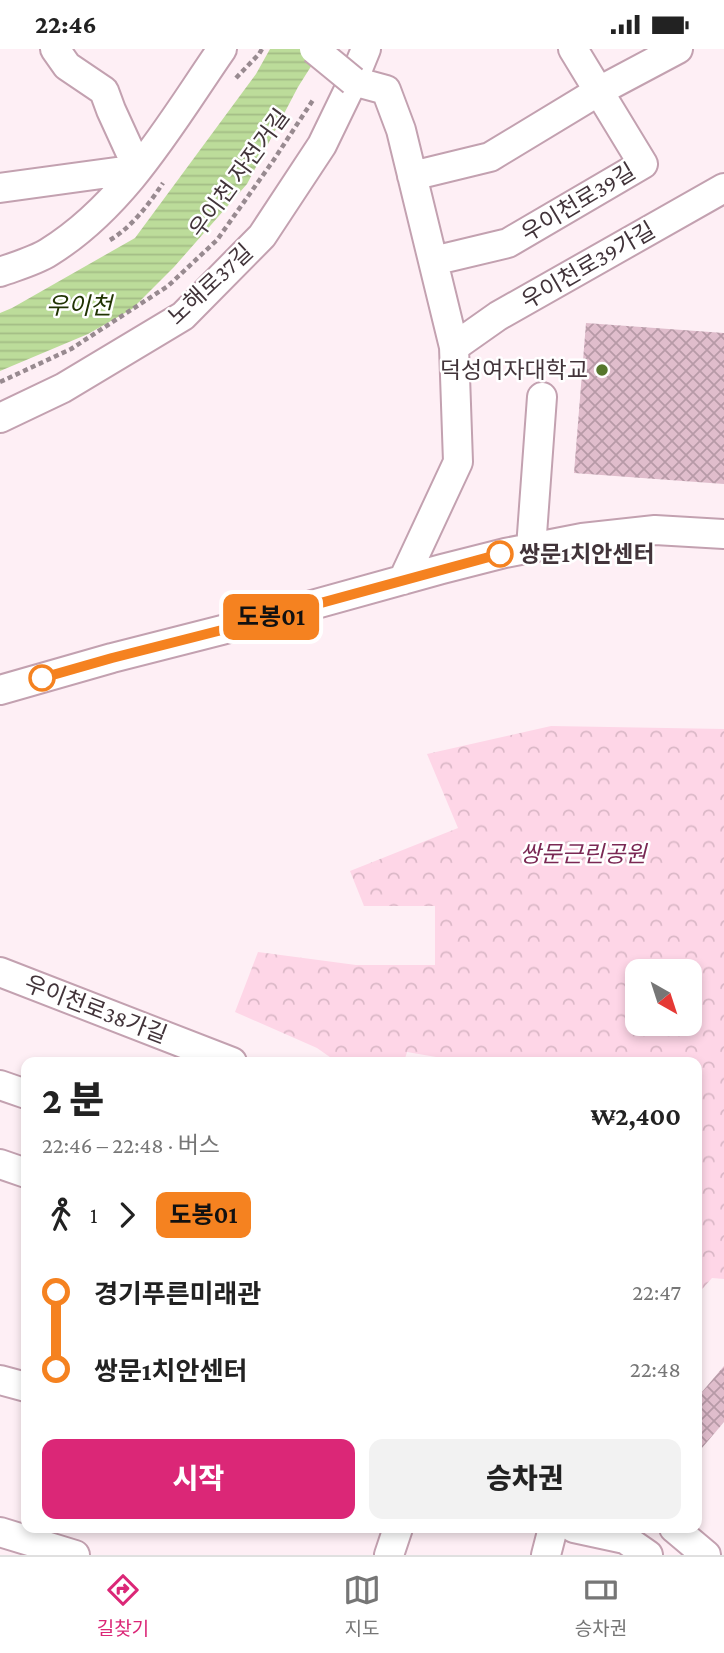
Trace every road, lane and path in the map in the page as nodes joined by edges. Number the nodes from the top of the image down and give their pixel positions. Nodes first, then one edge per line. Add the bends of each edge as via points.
1 (55, 49) edge
2 (222, 49) edge
3 (314, 49) edge
4 (366, 49) edge
5 (573, 49) edge
6 (678, 49) edge
7 (353, 81) junction
8 (599, 91) junction
9 (316, 96) dead end
10 (138, 169) junction
11 (412, 176) junction
12 (0, 188) edge
13 (724, 188) edge
14 (433, 261) junction
15 (0, 272) edge
16 (454, 347) junction
17 (0, 382) edge
18 (542, 397) dead end
19 (0, 418) edge
20 (724, 534) edge
21 (530, 548) junction
22 (403, 580) junction
23 (0, 690) edge
24 (0, 972) edge
25 (219, 1057) edge
26 (0, 1085) edge
27 (21, 1092) edge
28 (0, 1164) edge
29 (21, 1171) edge
30 (0, 1380) edge
31 (21, 1386) edge
32 (0, 1533) edge
33 (396, 1533) edge
34 (552, 1533) edge
35 (597, 1533) edge
36 (680, 1533) edge
37 (4, 1555) edge
38 (75, 1555) edge
39 (389, 1555) edge
40 (546, 1555) edge
41 (648, 1555) edge
42 (706, 1555) edge

1 - 10 street via 67,67 104,91
2 - 10 street
3 - 7 street, bridge
4 - 7 street
5 - 8 street
6 - 8 street
7 - 11 street via 386,90
7 - 19 street, 노해로37길 via 322,145 262,236 183,316 63,388
8 - 11 street via 490,157
8 - 14 street, 우이천로39길 via 643,164 508,243
9 - 17 path, 우이천 자전거길 via 217,240 168,286 71,349
10 - 12 street
10 - 15 street via 84,227 47,253
11 - 14 street
13 - 16 street, 우이천로39가길 via 498,316
14 - 16 street
16 - 22 street via 458,462
18 - 21 street
20 - 21 street via 655,530
21 - 22 street
22 - 23 street
24 - 25 street, 우이천로38가길
26 - 27 street
28 - 29 street
30 - 31 street
32 - 37 street
32 - 38 street
33 - 39 street
34 - 40 street
35 - 41 street via 625,1539
36 - 42 street

